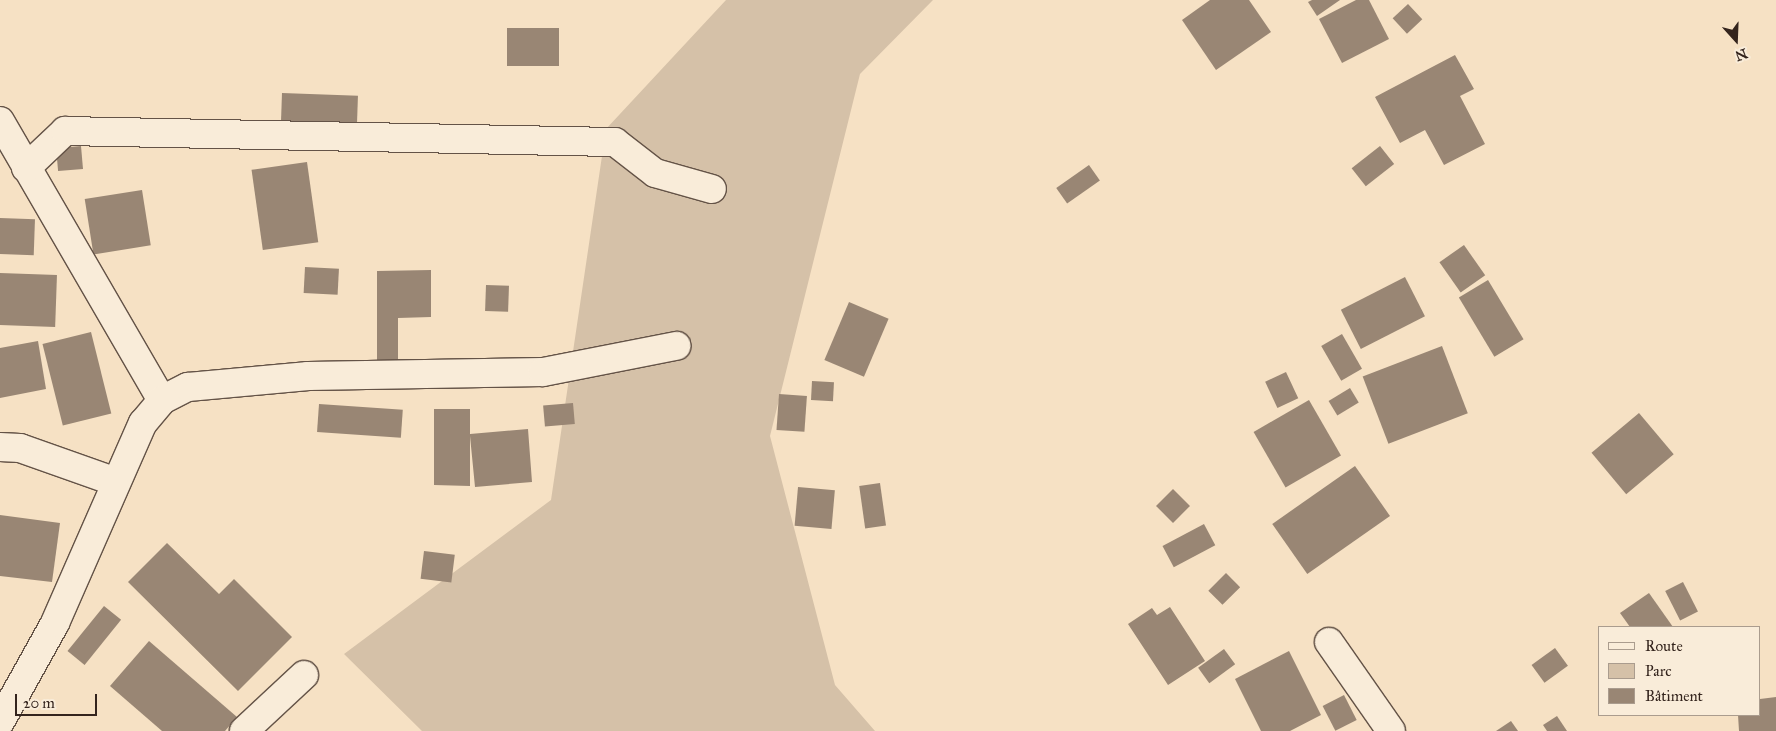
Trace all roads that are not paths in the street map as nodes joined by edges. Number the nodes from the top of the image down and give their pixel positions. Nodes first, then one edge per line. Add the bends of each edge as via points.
1 (0, 121) edge
2 (26, 168) junction
3 (712, 189) dead end
4 (676, 346) dead end
5 (162, 400) junction
6 (0, 447) edge
7 (116, 482) junction
8 (1329, 642) dead end
9 (304, 675) dead end
10 (0, 722) edge
11 (244, 731) edge
12 (1391, 731) edge

1 - 2 street
2 - 3 street via 65,131 615,142 655,173
2 - 5 street
4 - 5 street via 543,372 308,376 188,387
5 - 7 street via 143,423
6 - 7 street via 20,448
7 - 10 street via 55,623
8 - 12 street
9 - 11 street

